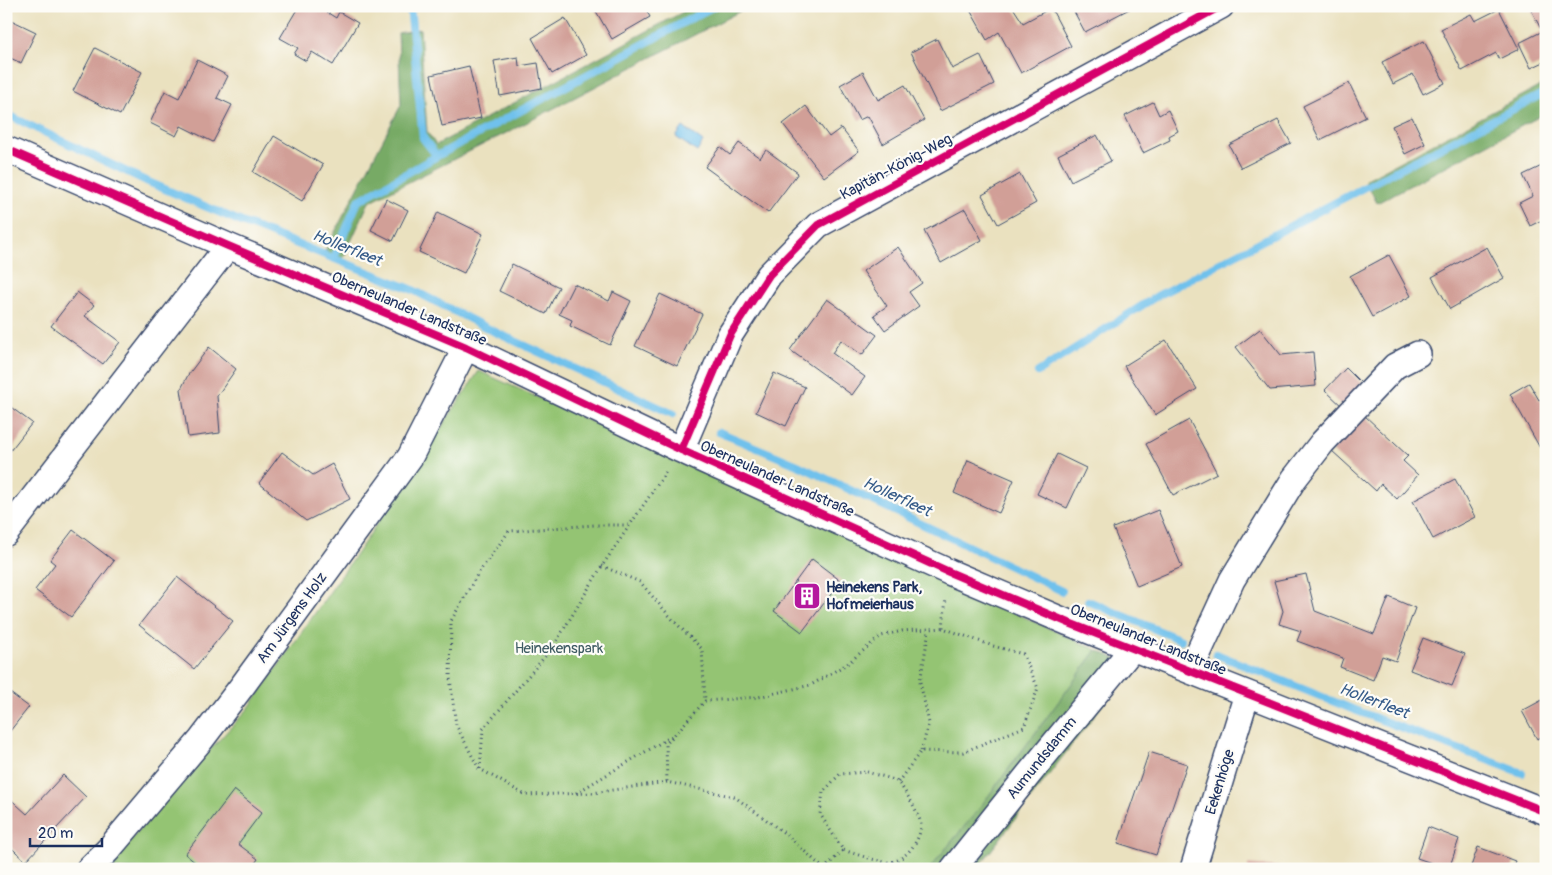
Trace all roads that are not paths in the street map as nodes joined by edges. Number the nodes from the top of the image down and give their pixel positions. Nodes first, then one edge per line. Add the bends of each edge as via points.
1 (1222, 6) edge
2 (6, 149) edge
3 (228, 246) junction
4 (466, 347) junction
5 (1418, 354) dead end
6 (681, 450) junction
7 (6, 533) edge
8 (1133, 648) junction
9 (1190, 671) junction
10 (1247, 694) junction
11 (1546, 812) edge
12 (89, 869) edge
13 (953, 869) edge
14 (1193, 869) edge

1 - 6 street, Kapitän-König-Weg via 818,225 769,275 730,335
2 - 3 street, Oberneulander Landstraße
3 - 4 street, Oberneulander Landstraße
3 - 7 street
4 - 6 street, Oberneulander Landstraße
4 - 12 street, Am Jürgens Holz via 410,457 201,740
5 - 9 street via 1395,366 1322,443 1294,479 1232,580
6 - 8 street, Oberneulander Landstraße via 949,572
8 - 9 street, Oberneulander Landstraße
8 - 13 street, Aumundsdamm
9 - 10 street, Oberneulander Landstraße
10 - 11 street, Oberneulander Landstraße
10 - 14 street, Eekenhöge

